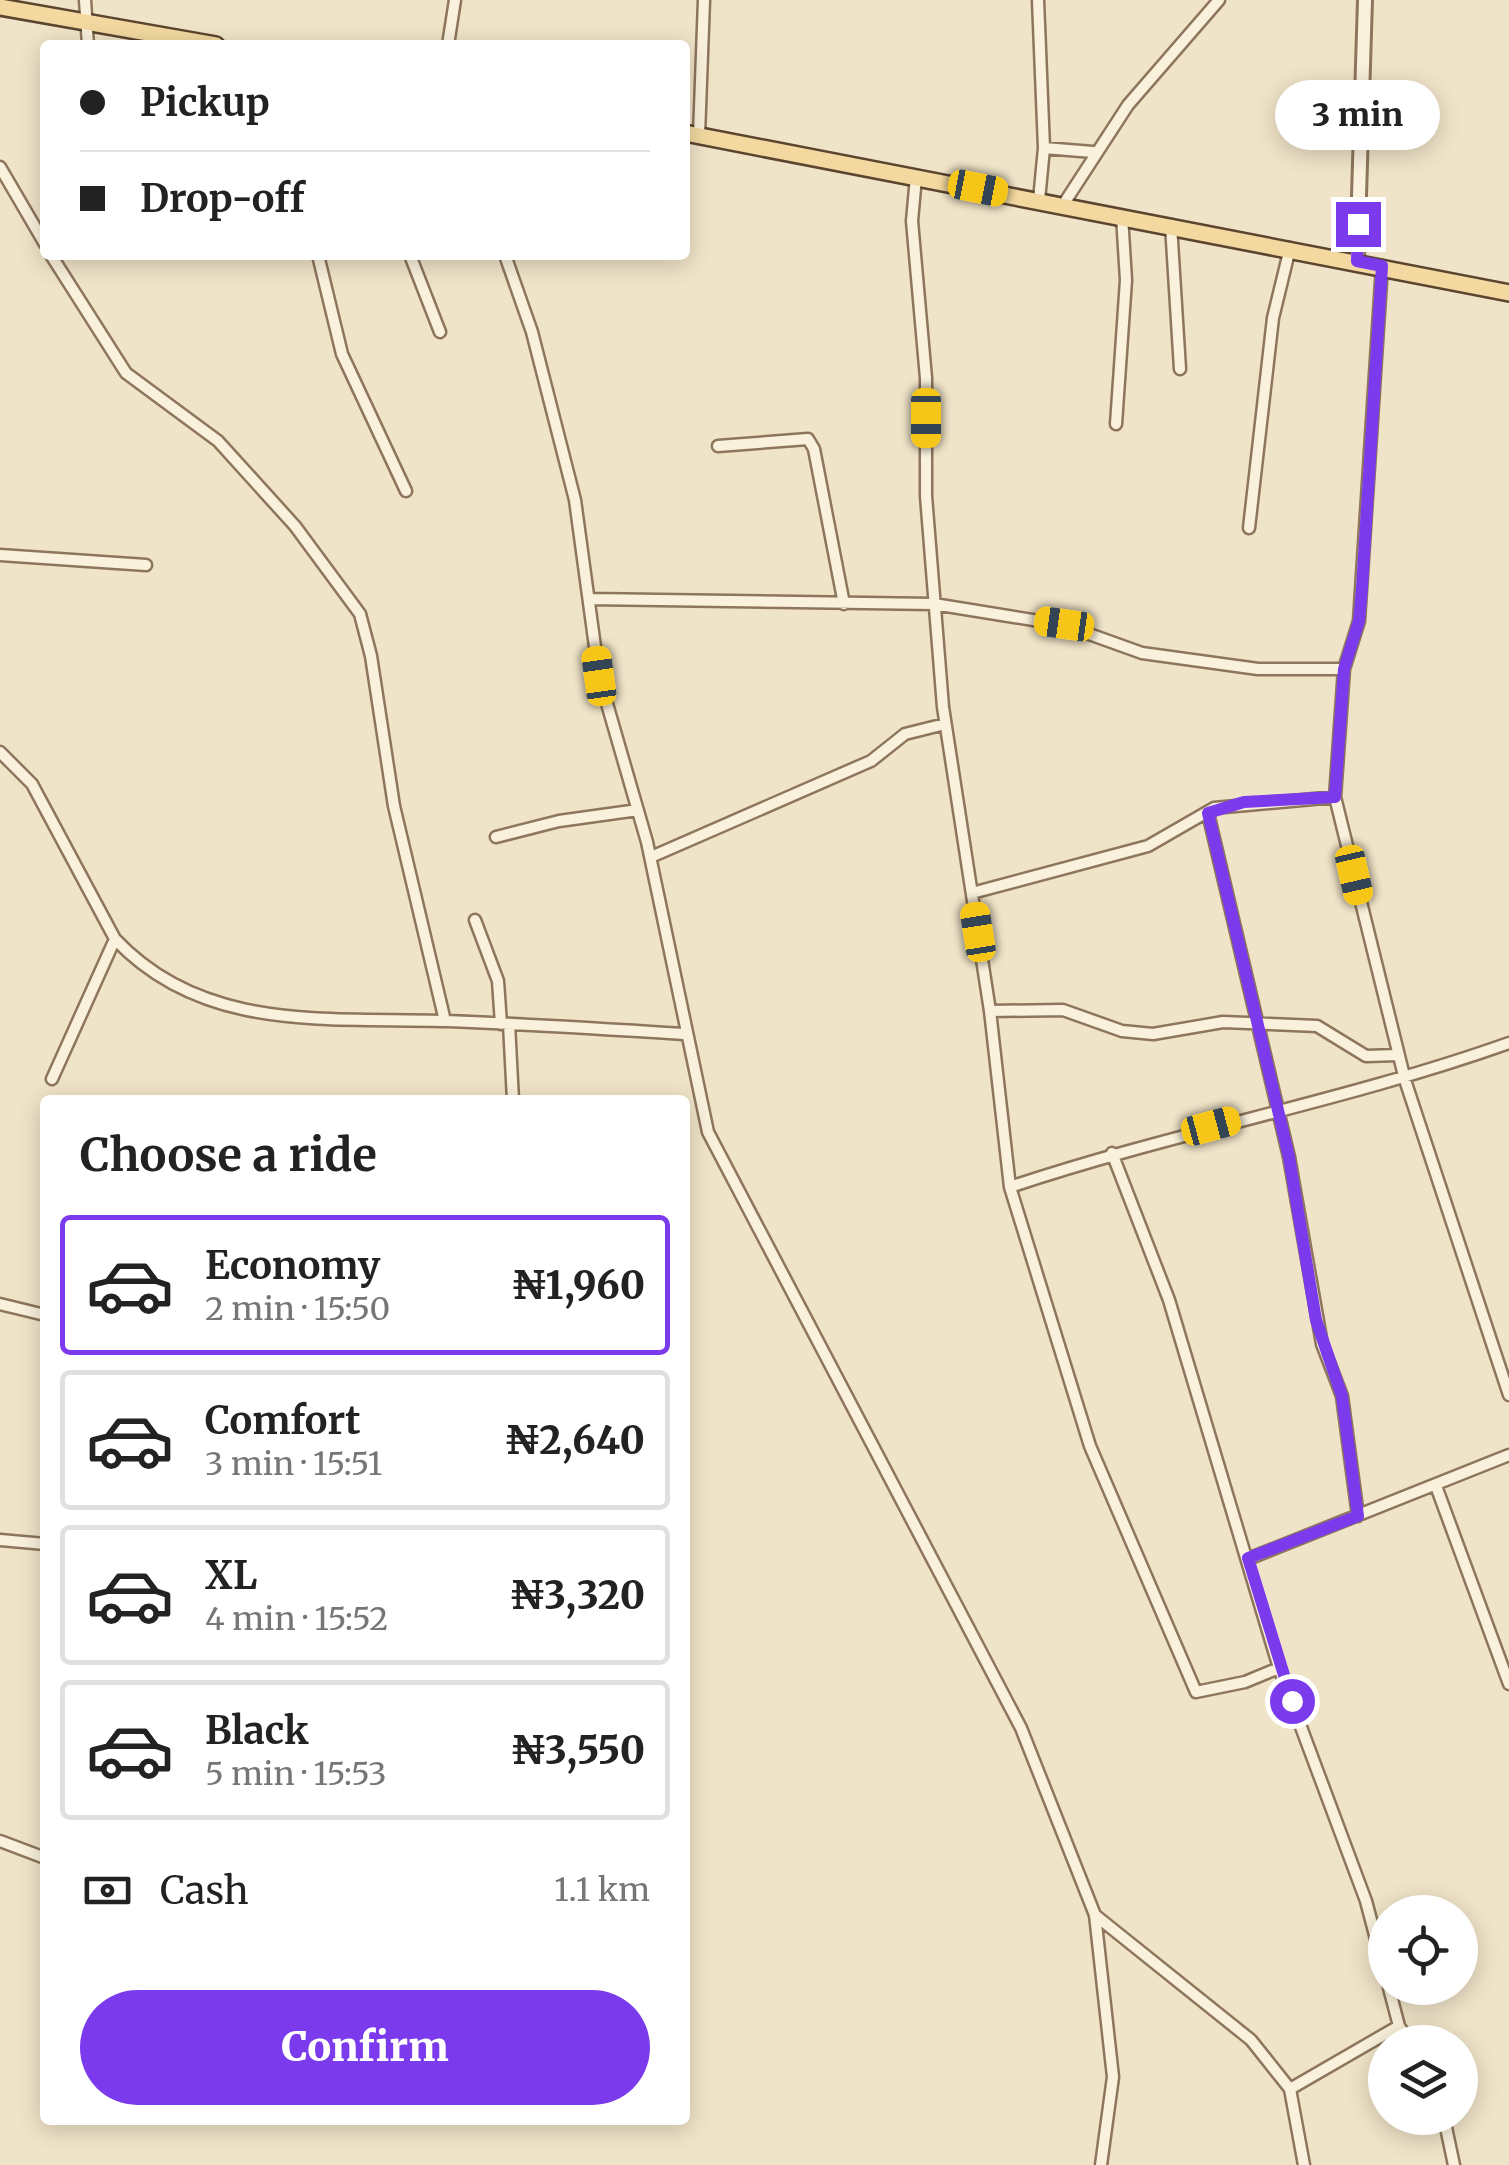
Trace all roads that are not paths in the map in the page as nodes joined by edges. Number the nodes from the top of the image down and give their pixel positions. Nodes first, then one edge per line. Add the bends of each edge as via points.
1 (84, 0) edge
2 (456, 0) edge
3 (704, 0) edge
4 (1038, 0) edge
5 (1219, 0) edge
6 (1365, 0) edge
7 (0, 6) edge
8 (83, 22) junction
9 (87, 40) edge
10 (187, 40) edge
11 (449, 40) edge
12 (692, 134) edge
13 (1044, 148) junction
14 (1093, 152) junction
15 (0, 167) edge
16 (916, 176) junction
17 (1039, 200) junction
18 (1063, 204) junction
19 (1122, 216) junction
20 (40, 220) edge
21 (34, 225) junction
22 (1171, 225) junction
23 (40, 235) edge
24 (1290, 248) junction
25 (54, 260) edge
26 (319, 260) edge
27 (412, 260) edge
28 (506, 260) edge
29 (1357, 261) junction
30 (1382, 266) junction
31 (1509, 293) edge
32 (440, 332) dead end
33 (1180, 369) dead end
34 (1116, 424) dead end
35 (718, 446) dead end
36 (406, 491) dead end
37 (1249, 528) dead end
38 (0, 556) edge
39 (146, 565) dead end
40 (588, 598) junction
41 (844, 604) junction
42 (934, 604) junction
43 (1344, 669) junction
44 (946, 724) junction
45 (0, 752) edge
46 (1335, 797) junction
47 (638, 810) junction
48 (1208, 813) junction
49 (496, 837) dead end
50 (650, 857) junction
51 (972, 893) junction
52 (475, 920) dead end
53 (115, 940) junction
54 (990, 1010) junction
55 (445, 1021) junction
56 (505, 1024) junction
57 (1255, 1026) junction
58 (684, 1034) junction
59 (1509, 1044) edge
60 (1398, 1055) junction
61 (52, 1078) dead end
62 (1404, 1080) junction
63 (512, 1095) edge
64 (1276, 1109) junction
65 (1112, 1152) junction
66 (1010, 1188) junction
67 (0, 1304) edge
68 (40, 1314) edge
69 (1506, 1374) edge
70 (1509, 1395) edge
71 (1509, 1455) edge
72 (1436, 1486) junction
73 (1358, 1516) junction
74 (0, 1540) edge
75 (40, 1544) edge
76 (1248, 1558) junction
77 (1279, 1668) junction
78 (1509, 1684) edge
79 (0, 1841) edge
80 (40, 1856) edge
81 (1368, 1909) edge
82 (1094, 1915) junction
83 (1368, 2044) edge
84 (1290, 2089) junction
85 (1448, 2135) edge
86 (1101, 2165) edge
87 (1304, 2165) edge
88 (1454, 2165) edge

1 - 8 street
2 - 11 street
3 - 12 street
4 - 13 street
5 - 14 street
6 - 29 street
7 - 8 main road
8 - 9 street
8 - 10 main road
12 - 16 main road
13 - 14 street
13 - 17 street
14 - 18 street
15 - 21 street
16 - 17 main road
16 - 42 street via 912,221
17 - 18 main road
18 - 19 main road
19 - 22 main road
19 - 34 street via 1126,280
20 - 21 street
21 - 23 street
22 - 24 main road
22 - 33 street
24 - 29 main road
24 - 37 street via 1273,318
25 - 55 street via 126,373 218,440 295,526 360,614 394,806
26 - 36 street via 342,354
27 - 32 street
28 - 40 street via 532,332 575,500
29 - 30 main road
30 - 31 main road
30 - 43 street via 1359,621
35 - 41 street via 808,439
38 - 39 street
40 - 41 street
40 - 47 street via 599,676
41 - 42 street
42 - 43 street via 1064,624 1142,653 1258,669
42 - 44 street
43 - 46 street
44 - 50 street via 905,734 870,761
44 - 51 street
45 - 53 street via 32,784
46 - 48 street via 1244,802
46 - 60 street
47 - 49 street
47 - 50 street
48 - 51 street via 1148,846
48 - 57 street
50 - 58 street
51 - 54 street
52 - 56 street via 498,981
53 - 55 street via 174,985 288,1020
53 - 61 street
54 - 57 street via 1063,1010 1153,1034 1223,1022
54 - 66 street
55 - 56 street
56 - 58 street
56 - 63 street
57 - 60 street via 1317,1026 1366,1056
57 - 64 street
58 - 82 street via 708,1132 1021,1728
59 - 62 street
60 - 62 street
62 - 64 street
62 - 69 street
64 - 65 street
64 - 73 street via 1316,1320 1342,1396
65 - 66 street
65 - 76 street via 1169,1300
66 - 77 street via 1090,1446 1196,1692
67 - 68 street
69 - 70 street
71 - 72 street
72 - 73 street
72 - 78 street
73 - 76 street
74 - 75 street
76 - 77 street
77 - 81 street
79 - 80 street
82 - 84 street via 1251,2040
82 - 86 street via 1113,2077
83 - 84 street
84 - 87 street
85 - 88 street

